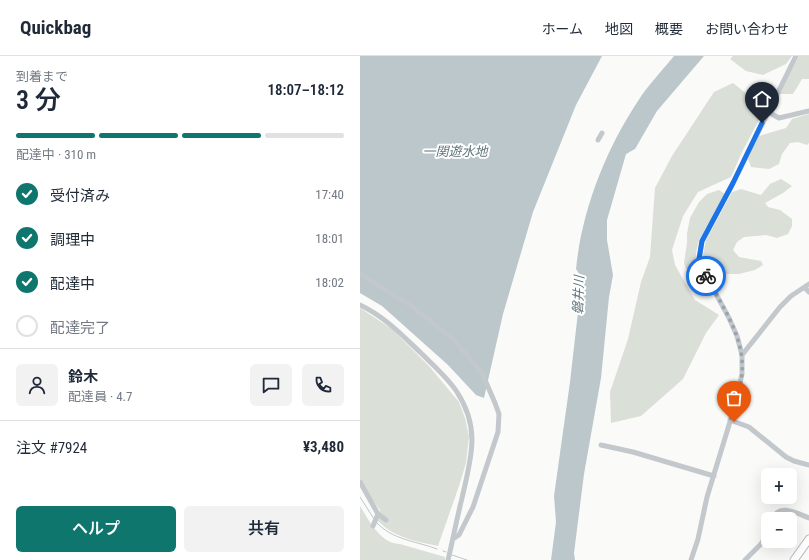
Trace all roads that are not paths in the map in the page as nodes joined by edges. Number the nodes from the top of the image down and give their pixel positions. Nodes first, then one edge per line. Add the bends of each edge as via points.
1 (796, 56) edge
2 (809, 111) edge
3 (768, 112) junction
4 (602, 132) dead end
5 (598, 140) dead end
6 (360, 274) edge
7 (807, 286) edge
8 (809, 292) edge
9 (360, 305) edge
10 (742, 355) junction
11 (730, 420) junction
12 (601, 445) dead end
13 (809, 465) edge
14 (714, 476) junction
15 (360, 482) edge
16 (776, 512) edge
17 (791, 512) edge
18 (378, 514) junction
19 (797, 514) edge
20 (809, 518) edge
21 (386, 520) dead end
22 (373, 526) dead end
23 (453, 539) junction
24 (809, 539) edge
25 (761, 544) edge
26 (448, 560) edge
27 (691, 560) edge
28 (745, 560) edge
29 (794, 560) edge

1 - 3 street
2 - 3 street via 779,118
3 - 10 street via 702,241 699,259 729,318
4 - 5 street
6 - 23 street via 410,305 454,340 482,373 496,403 499,414 498,432 474,507 459,535
7 - 8 street
7 - 10 street via 780,307
9 - 23 street via 393,327 412,345 456,391 464,404 472,431 472,451
10 - 11 street via 742,374
11 - 13 street via 749,427 786,457
11 - 14 street
12 - 14 street
14 - 27 street
15 - 18 street
16 - 17 street
18 - 21 street
18 - 22 street
19 - 20 street
23 - 26 street
24 - 29 main road
25 - 28 street

